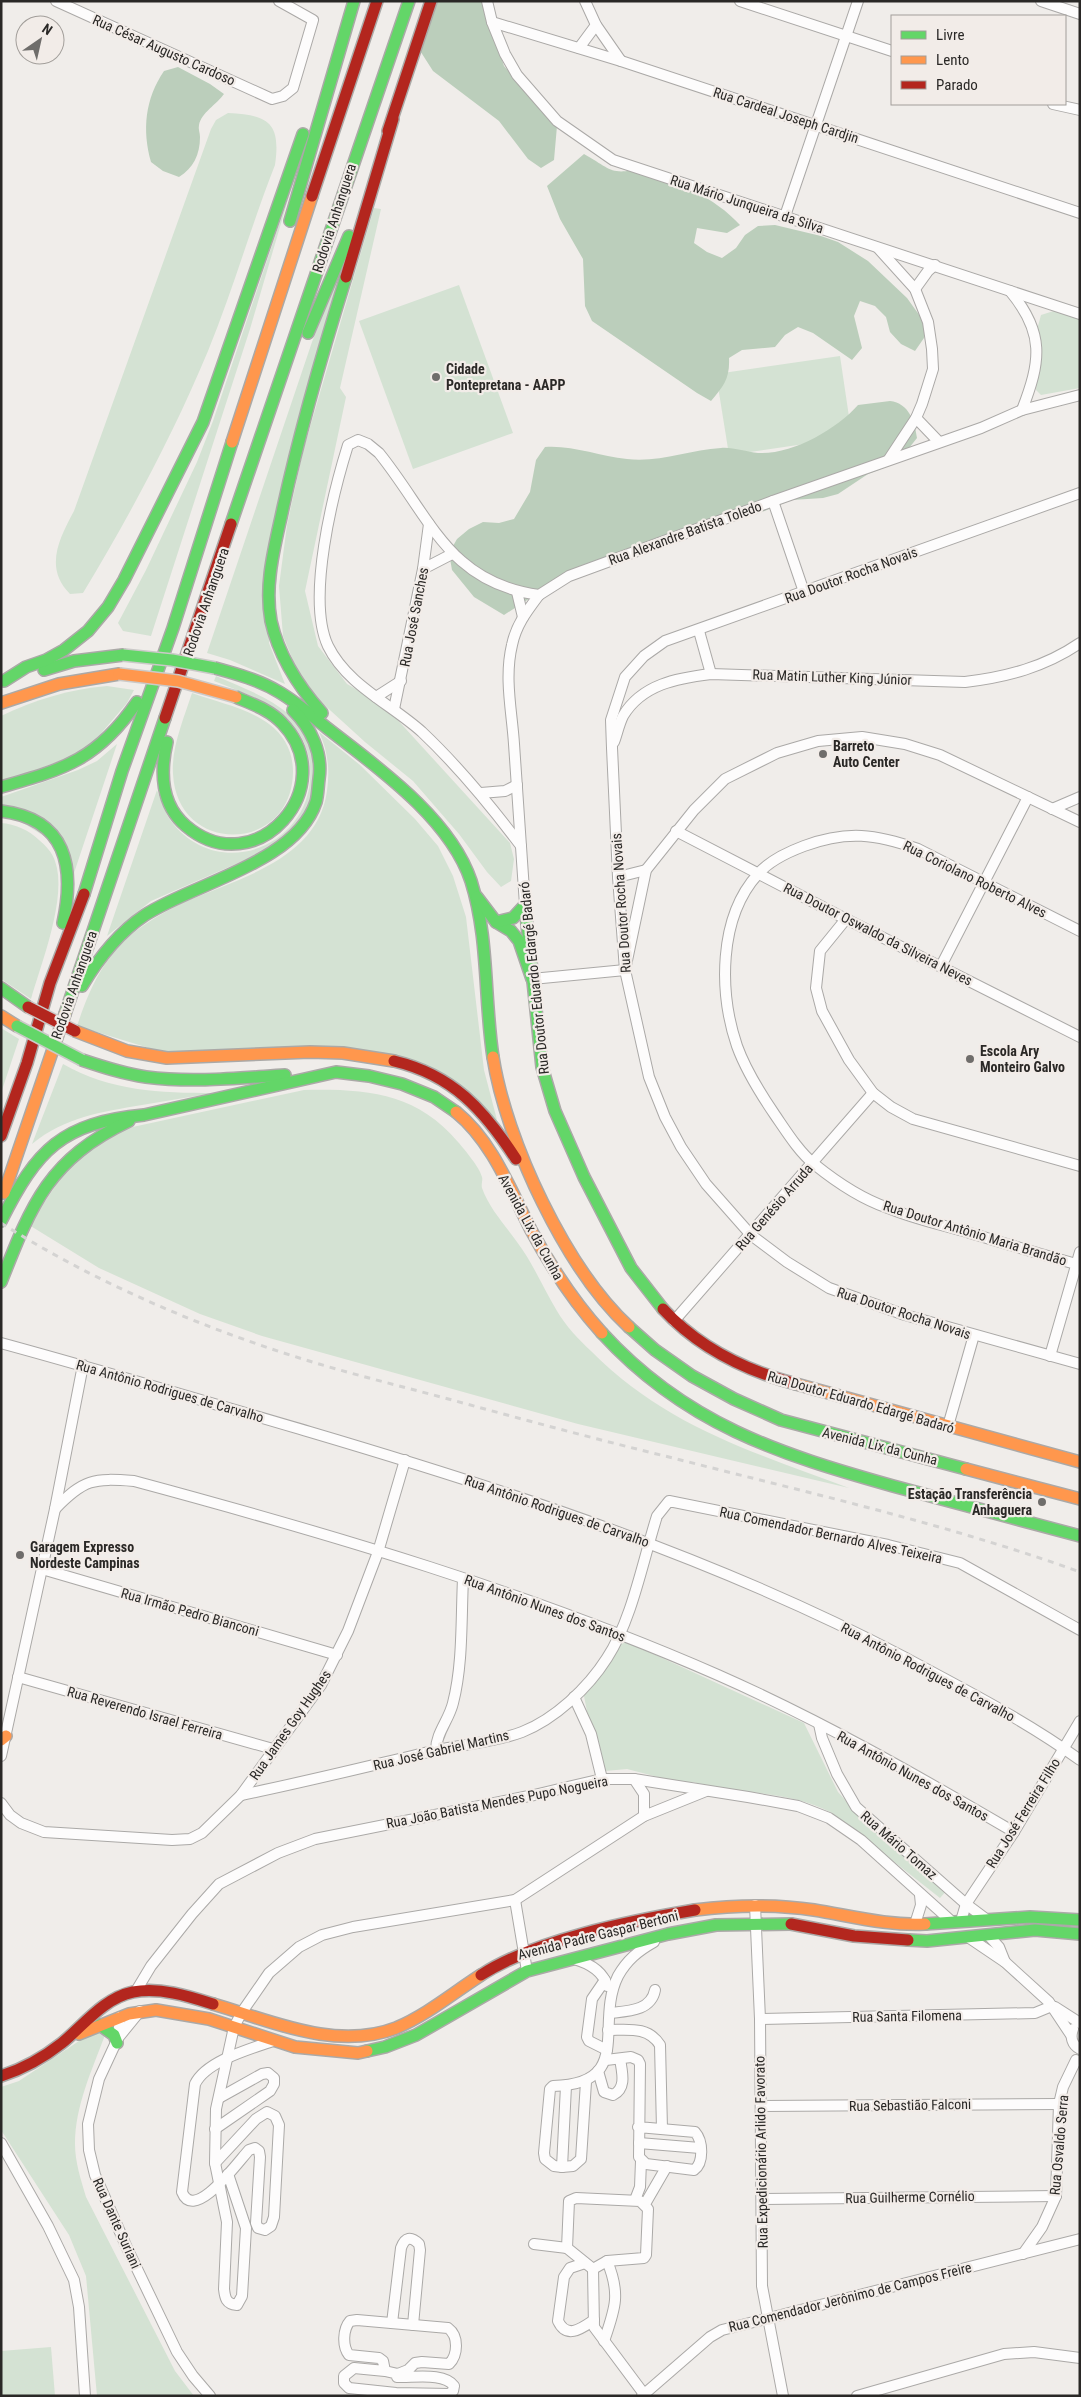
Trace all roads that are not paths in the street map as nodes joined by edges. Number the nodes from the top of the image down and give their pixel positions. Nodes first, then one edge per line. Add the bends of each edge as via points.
1 (56, 1) edge
2 (279, 1) edge
3 (378, 1) edge
4 (409, 1) edge
5 (431, 1) edge
6 (487, 1) edge
7 (585, 1) edge
8 (740, 1) edge
9 (858, 1) edge
10 (1041, 1) edge
11 (352, 7) edge
12 (1080, 14) edge
13 (492, 22) junction
14 (596, 25) junction
15 (847, 36) junction
16 (579, 48) junction
17 (891, 51) edge
18 (621, 61) junction
19 (1058, 105) edge
20 (1080, 110) edge
21 (393, 118) junction
22 (817, 125) junction
23 (1080, 213) edge
24 (785, 216) junction
25 (286, 236) dead end
26 (877, 247) junction
27 (277, 264) dead end
28 (935, 265) junction
29 (916, 289) junction
30 (1010, 291) junction
31 (1080, 314) edge
32 (1080, 395) edge
33 (1022, 410) junction
34 (916, 418) junction
35 (938, 442) junction
36 (889, 459) junction
37 (251, 468) junction
38 (1080, 493) edge
39 (773, 501) junction
40 (429, 524) junction
41 (452, 554) junction
42 (423, 570) junction
43 (517, 592) junction
44 (804, 592) junction
45 (539, 595) junction
46 (523, 617) junction
47 (199, 624) junction
48 (699, 631) junction
49 (1080, 643) edge
50 (711, 674) junction
51 (240, 675) junction
52 (401, 681) junction
53 (3, 682) edge
54 (376, 697) junction
55 (137, 702) junction
56 (1, 703) edge
57 (394, 708) junction
58 (612, 748) junction
59 (369, 760) junction
60 (122, 771) junction
61 (516, 785) junction
62 (1, 787) edge
63 (482, 793) junction
64 (1028, 797) junction
65 (1080, 797) edge
66 (1052, 809) junction
67 (1, 811) edge
68 (1080, 822) edge
69 (676, 831) junction
70 (521, 846) junction
71 (646, 870) junction
72 (758, 874) junction
73 (618, 877) junction
74 (984, 883) junction
75 (473, 890) junction
76 (525, 905) junction
77 (846, 920) junction
78 (496, 922) junction
79 (1080, 931) edge
80 (941, 966) junction
81 (625, 970) junction
82 (532, 979) junction
83 (50, 983) junction
84 (1, 988) edge
85 (1, 1016) edge
86 (61, 1021) junction
87 (1080, 1037) edge
88 (336, 1072) junction
89 (873, 1093) junction
90 (144, 1115) junction
91 (1, 1136) edge
92 (812, 1163) junction
93 (1080, 1166) edge
94 (536, 1190) junction
95 (1, 1203) edge
96 (1, 1221) edge
97 (752, 1234) junction
98 (1080, 1252) edge
99 (1078, 1264) edge
100 (1, 1282) edge
101 (674, 1321) junction
102 (974, 1336) junction
103 (1, 1343) edge
104 (1050, 1356) junction
105 (1080, 1364) edge
106 (83, 1366) junction
107 (948, 1426) junction
108 (404, 1460) junction
109 (1080, 1462) edge
110 (1080, 1498) edge
111 (686, 1503) joint
112 (55, 1509) junction
113 (1080, 1536) edge
114 (648, 1543) junction
115 (378, 1552) junction
116 (42, 1569) junction
117 (463, 1579) junction
118 (1080, 1630) edge
119 (621, 1634) junction
120 (337, 1655) junction
121 (18, 1677) junction
122 (574, 1697) junction
123 (1080, 1721) edge
124 (819, 1724) junction
125 (3, 1738) edge
126 (1063, 1748) junction
127 (273, 1749) junction
128 (436, 1750) junction
129 (1, 1756) edge
130 (1080, 1760) edge
131 (602, 1779) junction
132 (634, 1779) junction
133 (706, 1791) junction
134 (241, 1795) junction
135 (1, 1803) edge
136 (644, 1816) junction
137 (1014, 1832) junction
138 (920, 1895) junction
139 (516, 1900) junction
140 (966, 1904) junction
141 (755, 1906) junction
142 (986, 1919) junction
143 (1080, 1920) edge
144 (956, 1921) junction
145 (756, 1922) junction
146 (916, 1924) junction
147 (668, 1934) junction
148 (1080, 1934) edge
149 (989, 1936) junction
150 (968, 1937) junction
151 (525, 1953) junction
152 (572, 1958) junction
153 (1005, 1962) junction
154 (527, 1971) junction
155 (605, 1980) junction
156 (655, 1990) dead end
157 (137, 1991) junction
158 (117, 1998) junction
159 (611, 1999) junction
160 (1052, 2006) junction
161 (140, 2011) junction
162 (242, 2012) junction
163 (610, 2013) junction
164 (120, 2017) junction
165 (760, 2019) junction
166 (1080, 2023) edge
167 (100, 2025) junction
168 (234, 2027) junction
169 (608, 2030) junction
170 (1071, 2035) junction
171 (68, 2038) junction
172 (273, 2040) junction
173 (118, 2041) junction
174 (1078, 2047) edge
175 (606, 2055) junction
176 (1078, 2058) edge
177 (228, 2059) junction
178 (620, 2059) junction
179 (598, 2071) junction
180 (1, 2076) edge
181 (586, 2082) junction
182 (566, 2086) junction
183 (219, 2098) junction
184 (1059, 2104) junction
185 (762, 2106) junction
186 (638, 2127) junction
187 (215, 2129) junction
188 (662, 2129) junction
189 (1, 2143) edge
190 (639, 2143) junction
191 (700, 2148) junction
192 (641, 2161) junction
193 (215, 2163) junction
194 (667, 2166) junction
195 (562, 2167) junction
196 (228, 2174) junction
197 (219, 2184) junction
198 (1056, 2196) junction
199 (763, 2199) junction
200 (640, 2202) junction
201 (1080, 2239) edge
202 (534, 2244) dead end
203 (567, 2248) junction
204 (1023, 2254) junction
205 (607, 2261) junction
206 (589, 2266) junction
207 (767, 2317) junction
208 (594, 2320) junction
209 (392, 2323) junction
210 (413, 2325) junction
211 (604, 2341) junction
212 (1080, 2358) edge
213 (385, 2371) junction
214 (398, 2376) junction
215 (396, 2394) edge
216 (643, 2395) edge
217 (85, 2396) edge
218 (210, 2396) edge
219 (782, 2396) edge
220 (857, 2396) edge

1 - 2 street, Rua César Augusto Cardoso via 272,99 293,88 313,20
3 - 60 main road, Rodovia Anhanguera via 280,291 173,628
4 - 37 main road, Rodovia Anhanguera
5 - 21 main road
6 - 13 street, Rua Mário Junqueira da Silva
7 - 14 street
8 - 15 street
9 - 15 street
10 - 12 street
11 - 25 main road
11 - 53 main road via 309,115 203,422 124,580 98,621 64,650 26,667
13 - 16 street, Rua Cardeal Joseph Cardjin
13 - 24 street, Rua Mário Junqueira da Silva via 517,75 557,122 613,160
14 - 16 street
14 - 18 street
15 - 17 street
15 - 22 street
16 - 18 street, Rua Cardeal Joseph Cardjin
18 - 22 street, Rua Cardeal Joseph Cardjin
19 - 20 street
21 - 37 main road via 348,240
21 - 59 main road via 295,454 269,581 273,633 283,661 310,700
22 - 23 street, Rua Cardeal Joseph Cardjin
22 - 24 street
24 - 26 street, Rua Mário Junqueira da Silva
26 - 28 street, Rua Mário Junqueira da Silva
26 - 29 street
27 - 55 main road
28 - 29 street
28 - 30 street, Rua Mário Junqueira da Silva
29 - 34 street via 928,322 933,369
30 - 31 street, Rua Mário Junqueira da Silva
30 - 33 street via 1025,309 1035,332 1037,348 1036,366
32 - 33 street, Rua Alexandre Batista Toledo
33 - 35 street, Rua Alexandre Batista Toledo
34 - 35 street
34 - 36 street
35 - 36 street, Rua Alexandre Batista Toledo
36 - 39 street, Rua Alexandre Batista Toledo
37 - 47 main road, Rodovia Anhanguera
38 - 44 street, Rua Doutor Rocha Novais
39 - 44 street
39 - 45 street, Rua Alexandre Batista Toledo via 569,576
40 - 41 street
40 - 42 street, Rua José Sanches
40 - 54 street via 379,453 358,440 348,445 321,568 322,624 328,645 340,664
41 - 42 street
41 - 43 street via 476,574
42 - 52 street, Rua José Sanches
43 - 45 street
43 - 46 street
44 - 48 street, Rua Doutor Rocha Novais
45 - 46 street, Rua Doutor Eduardo Edargé Badaró
46 - 61 street, Rua Doutor Eduardo Edargé Badaró via 511,646 509,669
47 - 56 main road, bridge via 162,759 166,798 187,829 202,838 232,845 259,839 273,832 298,801 302,775 301,756 294,741 282,723 260,708 200,685 165,677 119,674 87,676 58,683
47 - 86 main road, Rodovia Anhanguera
48 - 50 street
48 - 58 street, Rua Doutor Rocha Novais via 664,641 644,656 625,677 611,720
49 - 50 street, Rua Matin Luther King Júnior via 1059,657 1023,671 965,682
50 - 58 street, Rua Matin Luther King Júnior via 678,678 660,684 638,698 623,717
51 - 53 main road, bridge via 172,660 123,656 74,661
51 - 59 main road via 273,688 292,700
51 - 86 main road via 296,712 309,731 317,747 320,781 312,810 296,834 272,853 172,900 121,933 94,964
52 - 54 street
52 - 57 street, Rua José Sanches
54 - 57 street
55 - 60 main road
55 - 62 main road via 107,740 82,759 63,769
57 - 63 street
58 - 73 street, Rua Doutor Rocha Novais
59 - 75 main road, Avenida Lix da Cunha via 439,830 469,877
60 - 83 main road, Rodovia Anhanguera via 85,890
61 - 63 street via 505,791
61 - 70 street, Rua Doutor Eduardo Edargé Badaró
63 - 70 street
64 - 66 street
64 - 69 street via 940,756 905,744 862,737 818,741 777,753 725,779
64 - 74 street
65 - 66 street
66 - 68 street
67 - 83 main road via 14,812 44,826 55,838 67,863 68,897
69 - 71 street
69 - 72 street, Rua Doutor Oswaldo da Silveira Neves
70 - 76 street, Rua Doutor Eduardo Edargé Badaró
71 - 73 street
71 - 81 street
72 - 74 street, Rua Coriolano Roberto Alves via 779,857 820,840 839,835 869,835 918,849
72 - 77 street, Rua Doutor Oswaldo da Silveira Neves
72 - 92 street, Rua Doutor Antônio Maria Brandão via 739,904 727,939 724,973 727,1003 737,1046 755,1086
73 - 81 street, Rua Doutor Rocha Novais
74 - 79 street, Rua Coriolano Roberto Alves
74 - 80 street
75 - 78 main road
75 - 94 main road, Avenida Lix da Cunha via 481,926 495,1072
76 - 78 main road via 508,922
76 - 82 main road, Rua Doutor Eduardo Edargé Badaró
77 - 80 street, Rua Doutor Oswaldo da Silveira Neves
77 - 89 street via 820,951 816,988 822,1011 833,1033
78 - 82 main road via 519,940
80 - 87 street, Rua Doutor Oswaldo da Silveira Neves
81 - 82 street
81 - 97 street, Rua Doutor Rocha Novais via 647,1069 665,1117 706,1184
82 - 101 main road, Rua Doutor Eduardo Edargé Badaró via 542,1067 554,1111 631,1268
83 - 91 main road, Rodovia Anhanguera
84 - 94 main road, bridge via 28,1007 75,1031 133,1053 180,1059 347,1053 380,1056 411,1064 451,1085 484,1113
85 - 88 main road, bridge via 82,1060 148,1078 198,1080
86 - 95 main road, Rodovia Anhanguera
88 - 90 main road, Avenida Lix da Cunha
88 - 113 main road, Avenida Lix da Cunha via 377,1077 401,1084 427,1094 462,1117 482,1140 552,1268 572,1298 630,1362 690,1407 768,1447 930,1496
89 - 92 street, Rua Genésio Arruda
89 - 93 street via 913,1119
90 - 96 main road, Avenida Lix da Cunha via 101,1120 58,1140 18,1184
90 - 100 main road via 88,1143 55,1172 36,1199
92 - 97 street, Rua Genésio Arruda
92 - 99 street, Rua Doutor Antônio Maria Brandão via 856,1193 887,1208
94 - 110 main road, Avenida Lix da Cunha via 568,1251 607,1304 652,1350 695,1380 740,1404 781,1420
97 - 101 street, Rua Genésio Arruda
97 - 102 street, Rua Doutor Rocha Novais via 787,1262 829,1288
98 - 99 street
99 - 104 street
101 - 107 main road, Rua Doutor Eduardo Edargé Badaró via 723,1355 766,1376
102 - 104 street, Rua Doutor Rocha Novais
102 - 107 street
103 - 106 street, Rua Antônio Rodrigues de Carvalho
104 - 105 street, Rua Doutor Rocha Novais
106 - 108 street, Rua Antônio Rodrigues de Carvalho
106 - 112 street
107 - 109 main road, Rua Doutor Eduardo Edargé Badaró
108 - 114 street, Rua Antônio Rodrigues de Carvalho via 527,1499
108 - 115 street, Rua James Goy Hughes
111 - 114 street, Rua José Gabriel Martins via 668,1501 658,1516
111 - 118 street, Rua Comendador Bernardo Alves Teixeira via 960,1563
112 - 115 street, Rua Antônio Nunes dos Santos via 88,1482 105,1479 134,1481
112 - 116 street
114 - 119 street, Rua José Gabriel Martins
114 - 126 street, Rua Antônio Rodrigues de Carvalho via 735,1577 880,1645
115 - 117 street, Rua Antônio Nunes dos Santos
115 - 120 street, Rua James Goy Hughes
116 - 120 street, Rua Irmão Pedro Bianconi
116 - 121 street
117 - 119 street, Rua Antônio Nunes dos Santos
117 - 128 street via 458,1676 452,1704 436,1741
119 - 122 street, Rua José Gabriel Martins via 606,1660
119 - 124 street, Rua Antônio Nunes dos Santos via 720,1676
120 - 127 street, Rua James Goy Hughes via 321,1685
121 - 125 street
121 - 127 street, Rua Reverendo Israel Ferreira
122 - 128 street, Rua José Gabriel Martins via 523,1731 473,1745
122 - 131 street via 591,1734
123 - 126 street, Rua José Ferreira Filho
124 - 137 street, Rua Antônio Nunes dos Santos
124 - 140 street, Rua Mário Tomaz via 837,1774 856,1807
125 - 129 street
126 - 130 street, Rua Antônio Rodrigues de Carvalho
126 - 137 street, Rua José Ferreira Filho
127 - 134 street, Rua James Goy Hughes
128 - 134 street, Rua José Gabriel Martins
131 - 132 street, Rua João Batista Mendes Pupo Nogueira
131 - 157 street, Rua João Batista Mendes Pupo Nogueira via 315,1839 278,1853 219,1884 151,1966
132 - 133 street, Rua João Batista Mendes Pupo Nogueira
132 - 136 street via 644,1794
133 - 136 street
133 - 138 street, Rua João Batista Mendes Pupo Nogueira via 798,1806 829,1818 861,1840
134 - 135 street, Rua James Goy Hughes via 202,1833 190,1839 172,1840 44,1832 10,1816
136 - 139 street
137 - 140 street, Rua José Ferreira Filho
138 - 144 street, Rua João Batista Mendes Pupo Nogueira
138 - 146 street
139 - 151 street
139 - 162 street via 322,1935 299,1947 269,1973
140 - 142 street, Rua Mário Tomaz
140 - 144 street
141 - 145 street, Rua Expedicionário Arlido Favorato
141 - 146 main road, Avenida Padre Gaspar Bertoni
141 - 151 main road, Avenida Padre Gaspar Bertoni via 670,1914
142 - 143 main road, Avenida Padre Gaspar Bertoni via 1052,1916
142 - 144 main road, Avenida Padre Gaspar Bertoni
142 - 149 main road
144 - 146 main road, Avenida Padre Gaspar Bertoni
144 - 150 main road
145 - 147 main road, Avenida Padre Gaspar Bertoni
145 - 150 main road, Avenida Padre Gaspar Bertoni via 785,1923 854,1936 927,1941
145 - 165 street, Rua Expedicionário Arlido Favorato
147 - 152 main road, Avenida Padre Gaspar Bertoni
147 - 159 street via 633,1955 618,1977
148 - 149 main road, Avenida Padre Gaspar Bertoni via 1035,1930
149 - 150 main road, Avenida Padre Gaspar Bertoni
149 - 153 street
150 - 153 street
151 - 154 street
151 - 162 main road, Avenida Padre Gaspar Bertoni via 509,1958 406,2023 380,2033 333,2036
152 - 154 main road, Avenida Padre Gaspar Bertoni
152 - 155 street via 585,1962
153 - 160 street
154 - 172 main road, Avenida Padre Gaspar Bertoni via 416,2035 385,2047 358,2053 295,2047
155 - 159 street
155 - 175 street via 592,1999 587,2037
156 - 163 street via 645,2006
157 - 158 main road, Avenida Padre Gaspar Bertoni
157 - 161 main road via 142,2005
157 - 162 main road, Avenida Padre Gaspar Bertoni via 170,1991
158 - 164 main road via 116,2008
158 - 171 main road, Avenida Padre Gaspar Bertoni
159 - 163 street
160 - 165 street, Rua Santa Filomena via 1035,2013
160 - 166 street
160 - 170 street, Rua Osvaldo Serra
161 - 164 main road, Avenida Padre Gaspar Bertoni
161 - 168 main road, Avenida Padre Gaspar Bertoni via 179,2012
161 - 173 street, Rua Dante Suriani
162 - 168 street
163 - 169 street
164 - 167 main road, Avenida Padre Gaspar Bertoni
164 - 173 street, Rua Dante Suriani
165 - 185 street, Rua Expedicionário Arlido Favorato
166 - 170 street
167 - 171 main road, Avenida Padre Gaspar Bertoni
167 - 173 main road
168 - 172 main road, Avenida Padre Gaspar Bertoni
168 - 177 street
169 - 175 street
169 - 188 street via 639,2030 656,2038 660,2045
170 - 174 street, Rua Osvaldo Serra
171 - 180 main road, Avenida Padre Gaspar Bertoni via 36,2060
172 - 177 street
173 - 218 street, Rua Dante Suriani via 99,2079 88,2124 89,2150 95,2175 177,2352
174 - 176 street, Rua Osvaldo Serra
175 - 178 street
175 - 179 street
176 - 184 street, Rua Osvaldo Serra
177 - 183 street
177 - 197 street via 202,2073 195,2084 182,2192 185,2199 197,2202
178 - 179 street via 623,2084 617,2093 608,2095 604,2092
178 - 186 street via 635,2058 640,2064
179 - 181 street
181 - 182 street
181 - 195 street via 583,2153 578,2164
182 - 195 street
182 - 195 street via 553,2086 548,2093 544,2153 549,2164
183 - 187 street
183 - 187 street via 262,2074 268,2073 274,2078 270,2091
184 - 185 street, Rua Sebastião Falconi
184 - 198 street, Rua Osvaldo Serra
185 - 199 street, Rua Expedicionário Arlido Favorato
186 - 188 street
186 - 190 street
187 - 193 street
188 - 191 street via 695,2132
189 - 217 street via 74,2280
190 - 191 street
190 - 192 street
191 - 194 street via 701,2162 694,2170
192 - 194 street
192 - 200 street
193 - 196 street via 256,2119 267,2112 275,2116 279,2125 271,2226 265,2230 258,2228 256,2223 259,2151 255,2148 249,2150
193 - 197 street
194 - 200 street
196 - 197 street
196 - 197 street via 244,2216 247,2238 242,2296 237,2305 226,2300 224,2288 227,2222
198 - 199 street, Rua Guilherme Cornélio
198 - 204 street, Rua Osvaldo Serra via 1042,2227
199 - 207 street, Rua Expedicionário Arlido Favorato via 762,2286
200 - 203 street via 580,2198 570,2201
200 - 205 street via 648,2209 646,2255 639,2260
201 - 204 street, Rua Comendador Jerônimo de Campos Freire
202 - 203 street
203 - 206 street
204 - 207 street, Rua Comendador Jerônimo de Campos Freire
205 - 206 street
205 - 211 street via 616,2282 616,2291 613,2317
206 - 208 street
206 - 208 street via 570,2268 564,2277 558,2321 561,2327 574,2332
207 - 216 street, Rua Comendador Jerônimo de Campos Freire via 722,2330 710,2337
207 - 219 street, Rua Expedicionário Arlido Favorato
208 - 211 street via 594,2327
209 - 210 street
209 - 210 street via 402,2248 408,2238 419,2244 420,2250
209 - 213 street via 350,2321 344,2332 345,2350 349,2355 379,2358
210 - 214 street via 448,2328 455,2333 453,2360 444,2365 415,2364
211 - 216 street
212 - 220 street via 1034,2352 1004,2354
213 - 214 street
213 - 215 street via 354,2368 344,2376 344,2383 350,2388
214 - 215 street
214 - 215 street via 443,2378 454,2386 449,2394

